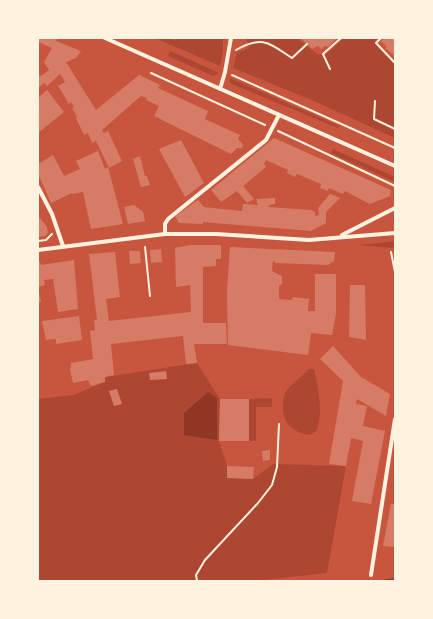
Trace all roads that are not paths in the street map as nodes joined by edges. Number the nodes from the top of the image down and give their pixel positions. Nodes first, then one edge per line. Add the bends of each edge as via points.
1 (105, 38) edge
2 (231, 40) edge
3 (220, 89) junction
4 (280, 115) junction
5 (395, 166) edge
6 (38, 187) edge
7 (395, 208) edge
8 (395, 233) edge
9 (165, 234) junction
10 (340, 236) junction
11 (63, 246) junction
12 (38, 250) edge
13 (395, 419) edge
14 (371, 575) dead end

1 - 3 street
2 - 3 street
3 - 4 street
4 - 5 street
4 - 9 street via 266,140 168,218 164,224
6 - 11 street via 52,214
7 - 10 street
8 - 10 street
9 - 10 street via 216,234 309,240
9 - 11 street
11 - 12 street
13 - 14 street

